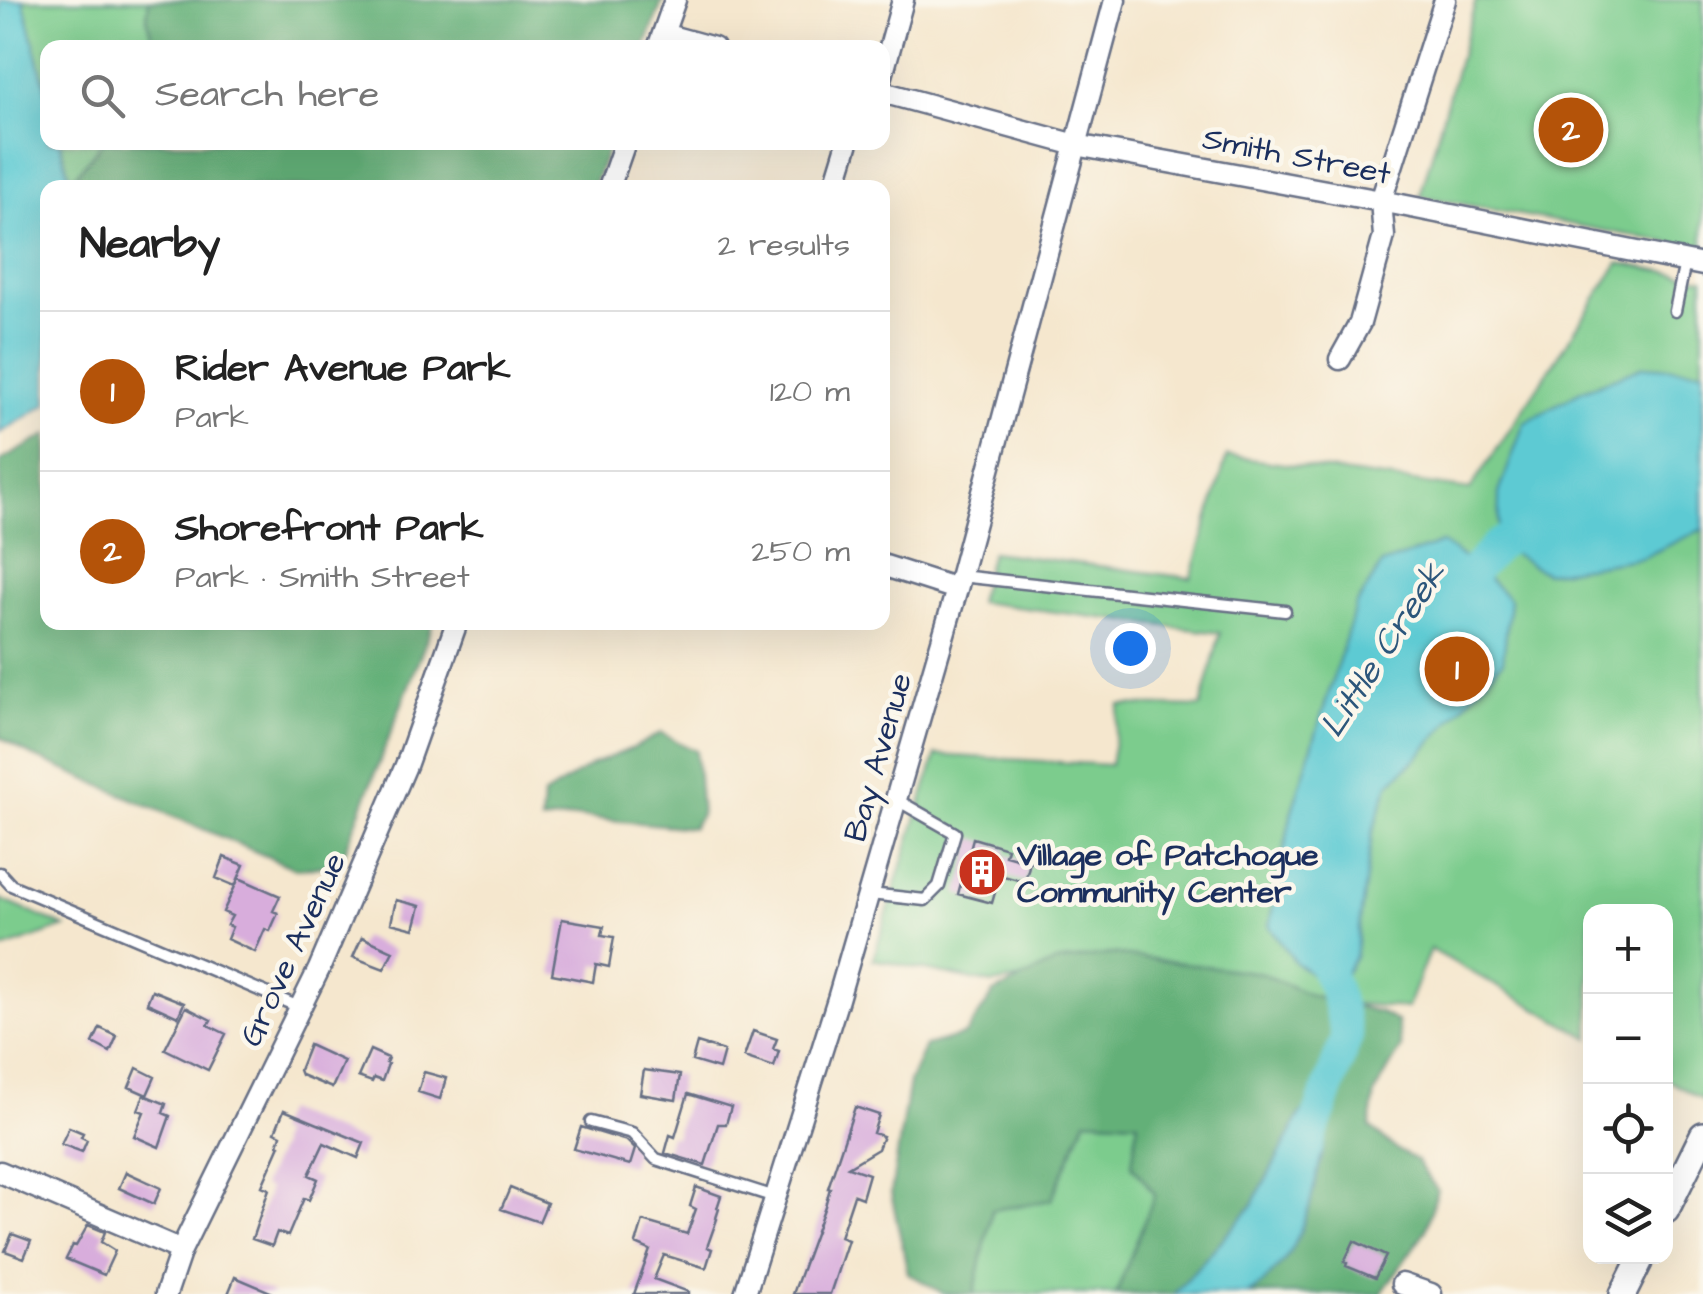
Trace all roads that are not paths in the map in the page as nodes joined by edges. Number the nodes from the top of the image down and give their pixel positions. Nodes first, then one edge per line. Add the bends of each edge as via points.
1 (674, 0) edge
2 (903, 0) edge
3 (1115, 0) edge
4 (1446, 0) edge
5 (660, 40) edge
6 (890, 47) edge
7 (890, 94) edge
8 (1076, 145) junction
9 (622, 150) edge
10 (846, 150) edge
11 (612, 180) edge
12 (836, 180) edge
13 (1381, 201) junction
14 (1694, 264) edge
15 (1675, 312) dead end
16 (1340, 359) dead end
17 (890, 567) edge
18 (959, 583) junction
19 (1284, 611) dead end
20 (455, 630) edge
21 (896, 800) junction
22 (0, 872) edge
23 (868, 894) junction
24 (300, 1008) junction
25 (591, 1122) dead end
26 (1703, 1136) edge
27 (0, 1172) edge
28 (1673, 1196) edge
29 (776, 1198) junction
30 (181, 1250) junction
31 (1638, 1264) edge
32 (1402, 1284) dead end
33 (166, 1294) edge
34 (745, 1294) edge
35 (1431, 1294) edge
36 (1623, 1294) edge

1 - 5 street
2 - 6 street
3 - 8 street, Bay Avenue
4 - 13 street
7 - 8 street, Smith Street
8 - 13 street, Smith Street
8 - 18 street, Bay Avenue
9 - 11 street
10 - 12 street
13 - 14 street, Smith Street
13 - 16 street via 1384,236 1360,323
14 - 15 lane
17 - 18 street
18 - 19 lane
18 - 21 street, Bay Avenue
20 - 24 street, Grove Avenue via 407,763
21 - 23 street, Bay Avenue
21 - 23 lane via 955,833 938,886 925,900
22 - 24 lane via 10,885
23 - 29 street, Bay Avenue
24 - 30 street, Grove Avenue
25 - 29 lane via 632,1134 656,1159
26 - 28 street
27 - 30 street
29 - 34 street, Bay Avenue
30 - 33 street, Grove Avenue
31 - 36 street
32 - 35 street

